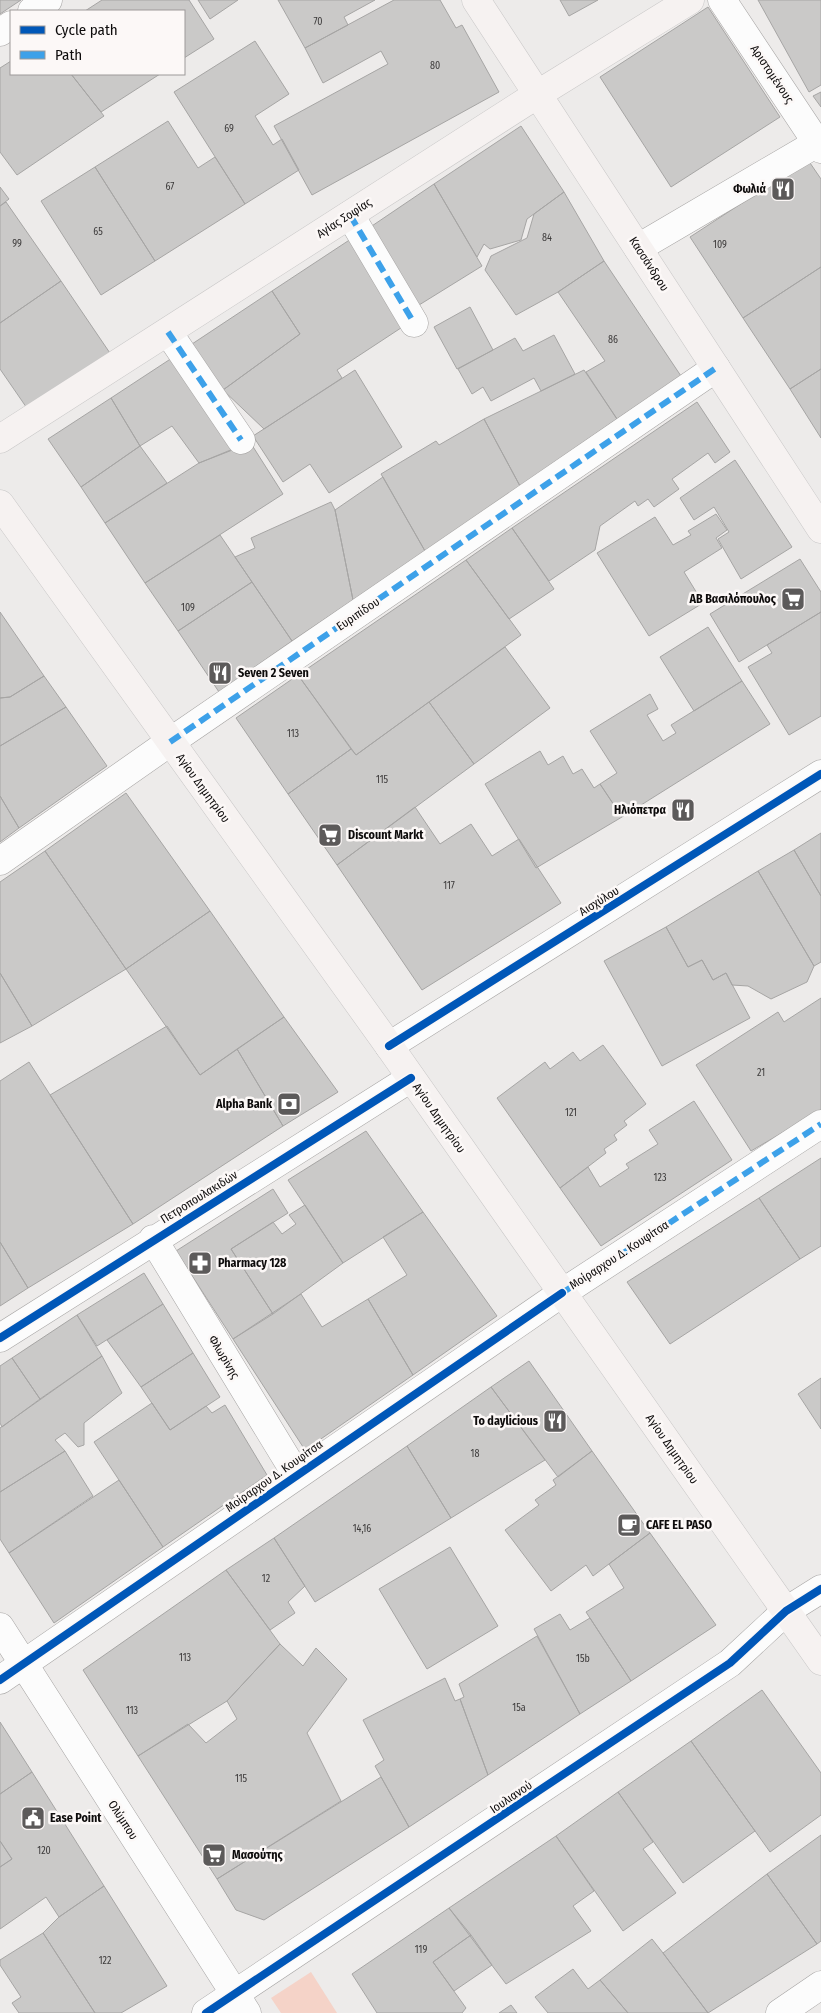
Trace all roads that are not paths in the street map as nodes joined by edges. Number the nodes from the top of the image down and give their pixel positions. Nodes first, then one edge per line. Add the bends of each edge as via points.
1 (48, 0) edge
2 (476, 0) edge
3 (690, 0) edge
4 (722, 0) edge
5 (33, 10) edge
6 (538, 94) junction
7 (819, 146) edge
8 (350, 215) junction
9 (638, 248) junction
10 (414, 323) dead end
11 (168, 332) junction
12 (716, 368) junction
13 (0, 439) edge
14 (241, 440) dead end
15 (0, 504) edge
16 (821, 529) edge
17 (170, 742) junction
18 (821, 774) edge
19 (0, 861) edge
20 (389, 1046) junction
21 (411, 1078) junction
22 (821, 1124) edge
23 (153, 1240) junction
24 (562, 1293) junction
25 (0, 1338) edge
26 (296, 1474) junction
27 (821, 1589) edge
28 (786, 1611) junction
29 (0, 1627) edge
30 (821, 1661) edge
31 (24, 1664) junction
32 (0, 1680) edge
33 (821, 1985) edge
34 (241, 2004) edge
35 (206, 2013) edge
36 (780, 2013) edge

1 - 5 street
2 - 6 main road, Κασσάνδρου
3 - 6 main road, Αγίας Σοφίας
4 - 7 street, Αριστομένους
6 - 8 main road, Αγίας Σοφίας
6 - 9 main road, Κασσάνδρου
7 - 9 street
8 - 10 street
8 - 11 main road, Αγίας Σοφίας
9 - 12 main road, Κασσάνδρου
11 - 13 main road, Αγίας Σοφίας
11 - 14 street
12 - 16 main road, Κασσάνδρου
12 - 17 street, Ευριπίδου
15 - 17 main road, Αγίου Δημητρίου
17 - 19 street, Ευριπίδου
17 - 20 main road, Αγίου Δημητρίου
18 - 20 street, Αισχύλου
20 - 21 main road, Αγίου Δημητρίου
21 - 23 street, Πετροπουλακιδών
21 - 24 main road, Αγίου Δημητρίου
22 - 24 street, Μοίραρχου Δ. Κουφίτσα
23 - 25 street, Πετροπουλακιδών
23 - 26 street, Φλωρίνης
24 - 26 street, Μοίραρχου Δ. Κουφίτσα
24 - 28 main road, Αγίου Δημητρίου
26 - 31 street, Μοίραρχου Δ. Κουφίτσα
27 - 28 street, Ιουλιανού
28 - 30 main road, Αγίου Δημητρίου
28 - 34 street, Ιουλιανού via 730,1663
29 - 31 street, Ολύμπου
31 - 32 street, Μοίραρχου Δ. Κουφίτσα
31 - 34 street, Ολύμπου
33 - 36 street
34 - 35 street, Ιουλιανού

